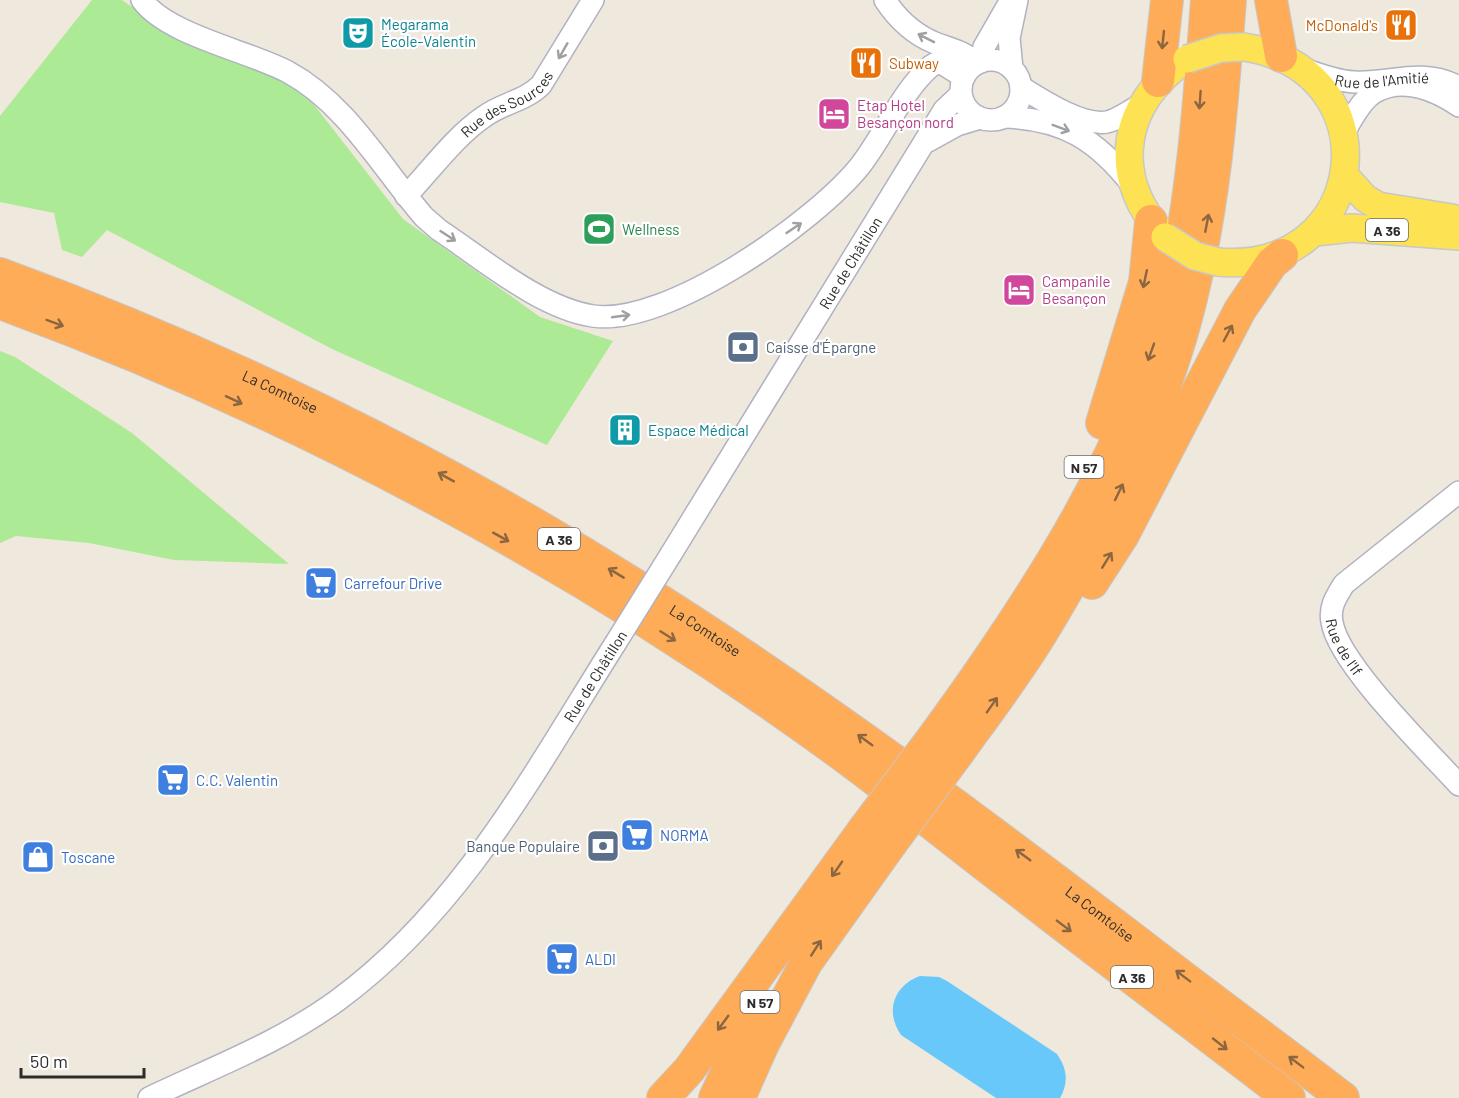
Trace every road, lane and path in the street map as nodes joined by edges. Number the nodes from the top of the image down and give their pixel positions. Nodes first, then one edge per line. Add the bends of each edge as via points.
1 (142, 0) edge
2 (592, 0) edge
3 (885, 0) edge
4 (1011, 0) edge
5 (1017, 0) edge
6 (1167, 0) edge
7 (1207, 0) edge
8 (1230, 0) edge
9 (1271, 0) edge
10 (1293, 63) junction
11 (971, 74) junction
12 (1016, 78) junction
13 (1459, 87) edge
14 (1150, 93) junction
15 (1459, 105) edge
16 (1004, 117) junction
17 (980, 118) junction
18 (1344, 133) junction
19 (927, 141) junction
20 (1344, 175) junction
21 (1133, 186) junction
22 (406, 196) junction
23 (1459, 219) edge
24 (1158, 229) junction
25 (1315, 232) junction
26 (1459, 236) edge
27 (1282, 255) junction
28 (0, 274) edge
29 (0, 303) edge
30 (1459, 492) edge
31 (1041, 635) junction
32 (965, 694) junction
33 (947, 744) junction
34 (1459, 785) edge
35 (877, 837) junction
36 (809, 909) junction
37 (1246, 1065) junction
38 (149, 1098) edge
39 (663, 1098) edge
40 (716, 1098) edge
41 (739, 1098) edge
42 (1278, 1098) edge
43 (1289, 1098) edge
44 (1343, 1098) edge

1 - 22 street via 169,22 288,72 328,100
2 -> 22 street, Rue des Sources via 541,85 474,124
11 -> 3 street via 961,52 910,29
4 - 11 street
5 - 12 street via 1009,38
6 -> 14 highway
7 -> 32 highway, N 57 via 1188,203 1174,276 1153,348 1117,438 1079,514 1043,577
31 -> 8 highway, N 57 via 1127,476 1186,319 1210,205
9 - 10 highway
10 - 13 street, Rue de l'Amitié via 1355,82 1408,76
10 - 14 main road, bridge via 1244,47 1221,48 1187,59
10 - 18 main road, N 57 via 1327,95
11 - 12 street via 998,61
11 - 17 street via 968,108
11 - 19 street, Rue de Châtillon
22 -> 11 street via 439,230 540,297 592,316 620,318 705,283 804,221 860,166 915,84 936,63
12 - 14 street via 1055,108 1099,122 1109,122
12 - 16 street via 1017,106
14 - 21 main road via 1130,140
15 - 18 street, Rue de l'Amitié via 1437,90 1394,87 1375,92 1356,112
16 - 17 street
16 -> 21 street via 1033,119 1081,136 1106,153
17 - 19 street, Rue de Châtillon via 957,124
18 - 20 main road, N 57
19 - 38 street, Rue de Châtillon, bridge via 476,861 417,932 312,1017 256,1051
20 - 23 main road, A 36 via 1378,206
20 - 25 main road, N 57 via 1334,205
21 - 24 main road
24 - 27 main road, N 57, bridge via 1195,256 1218,262 1251,263
24 -> 32 highway, N 57 via 1104,417 1062,518
25 - 26 main road, A 36 via 1352,228
25 - 27 main road, N 57
31 -> 27 highway, N 57 via 1094,581 1123,535 1240,310
44 -> 28 highway, La Comtoise / A 36 via 850,729 633,583 348,423 94,308
29 -> 37 highway, La Comtoise / A 36 via 84,334 335,447 619,606 834,749
30 - 34 street, Rue de l'If via 1344,584 1332,602 1336,639 1351,664
33 -> 31 highway, N 57
32 - 33 highway, N 57
33 - 35 highway, N 57, bridge
35 -> 36 highway, N 57
41 -> 35 highway, N 57 via 763,1044
36 -> 39 highway via 689,1070
36 - 40 highway, N 57 via 737,1046
37 - 42 highway, A 36
37 - 43 highway, La Comtoise / A 36

